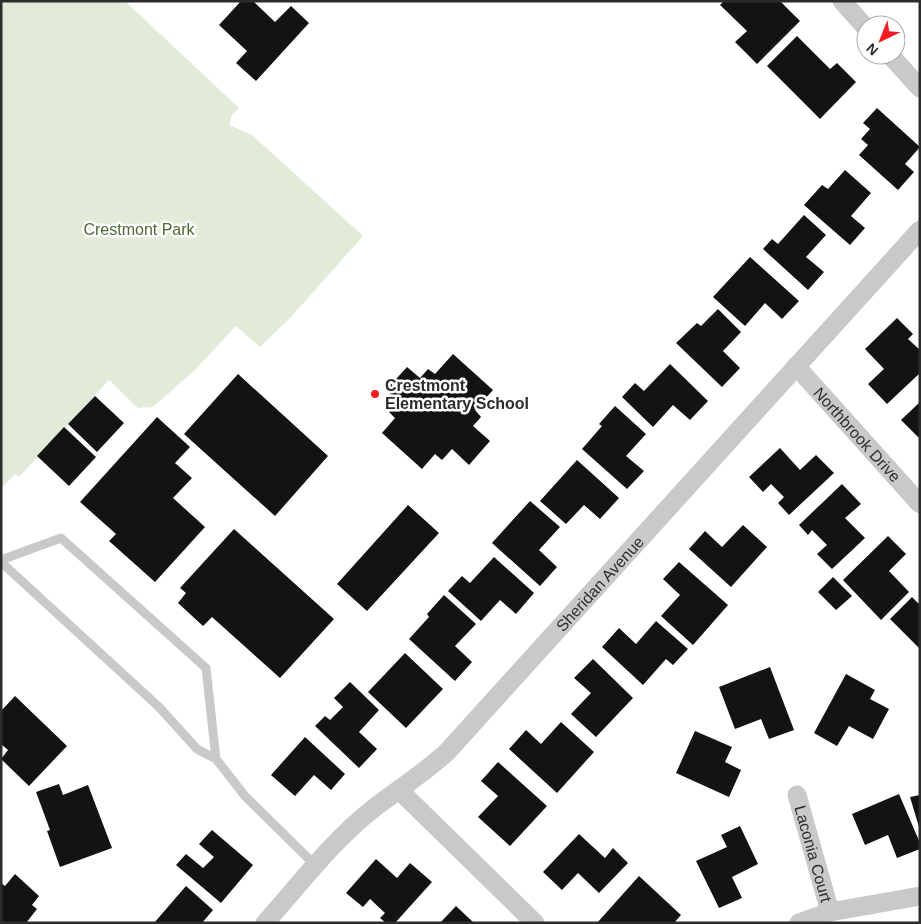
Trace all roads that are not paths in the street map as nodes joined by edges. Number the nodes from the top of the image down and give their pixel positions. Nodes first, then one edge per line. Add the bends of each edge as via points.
1 (842, 1) edge
2 (856, 17) edge
3 (899, 65) edge
4 (920, 88) edge
5 (920, 230) edge
6 (796, 366) junction
7 (920, 504) edge
8 (1, 561) edge
9 (216, 759) junction
10 (400, 791) junction
11 (797, 795) dead end
12 (316, 866) junction
13 (920, 896) edge
14 (830, 912) junction
15 (265, 923) edge
16 (535, 923) edge
17 (799, 923) edge

1 - 2 street
3 - 4 street
5 - 6 street, Sheridan Avenue
6 - 7 street, Northbrook Drive
6 - 10 street, Sheridan Avenue via 448,752
8 - 9 lane via 160,708 197,749
8 - 9 lane via 61,538 206,668
9 - 12 lane via 245,796
10 - 12 street, Sheridan Avenue via 348,831
10 - 16 street
11 - 14 street, Laconia Court
12 - 15 street, Sheridan Avenue
13 - 14 street
14 - 17 street

